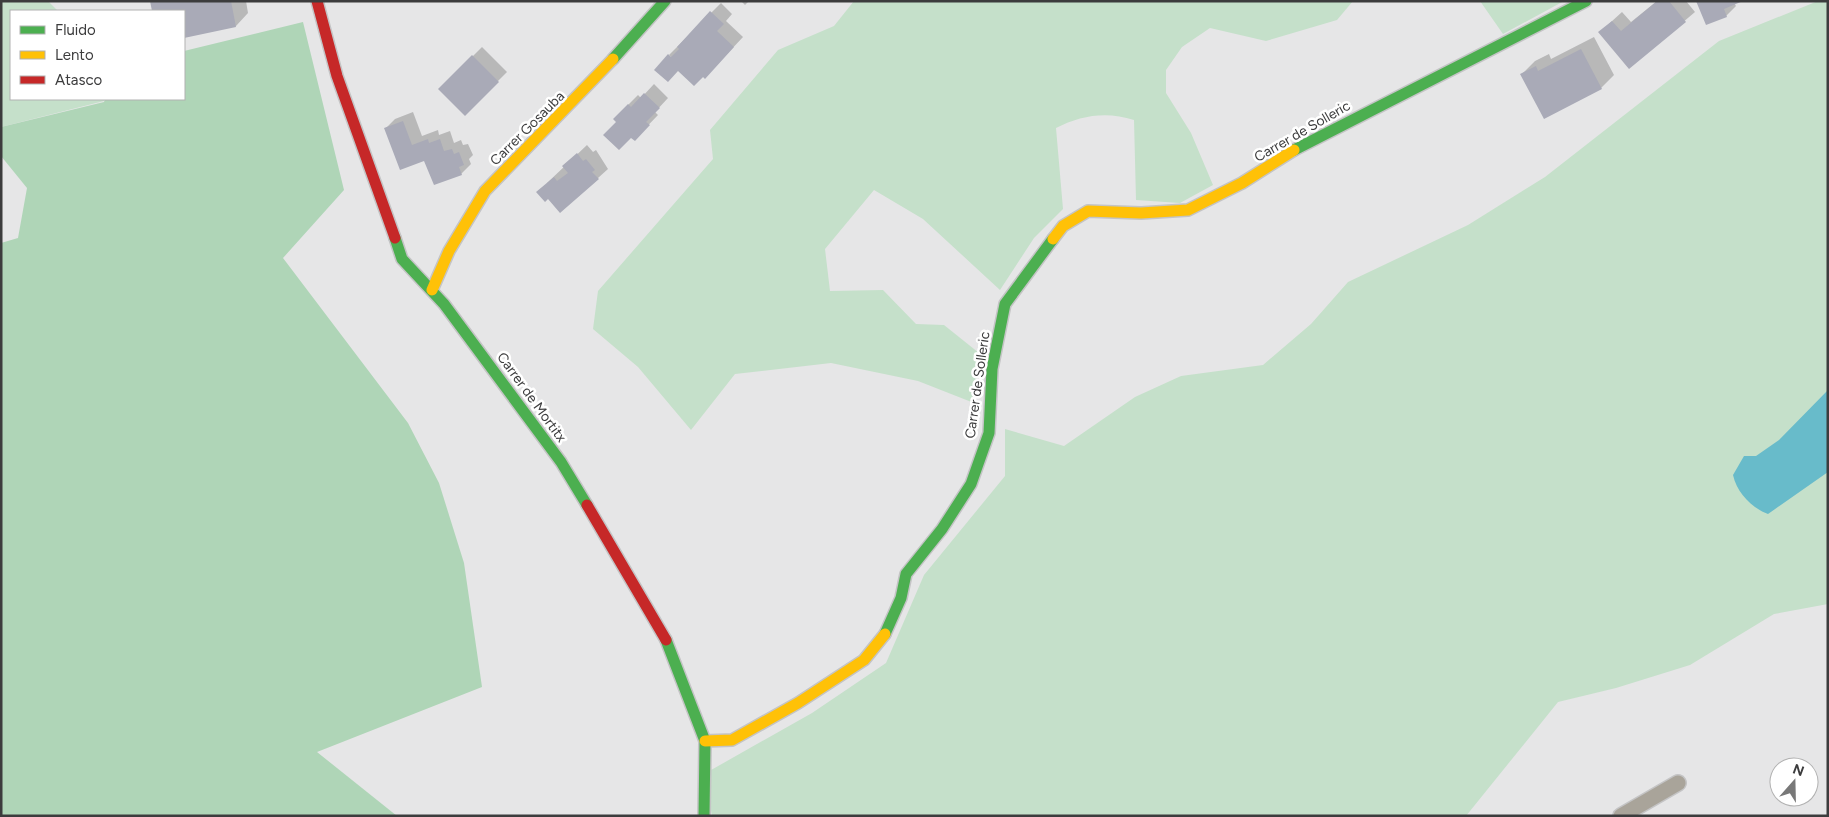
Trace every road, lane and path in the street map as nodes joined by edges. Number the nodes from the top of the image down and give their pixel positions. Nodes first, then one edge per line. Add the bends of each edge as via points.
1 (317, 1) edge
2 (665, 1) edge
3 (1586, 1) edge
4 (432, 290) junction
5 (705, 741) junction
6 (1678, 783) dead end
7 (704, 816) edge
8 (1621, 816) edge

1 - 4 street, Carrer de Mortitx via 337,76 402,259
2 - 4 street, Carrer Gosauba via 596,78 485,191 449,251
3 - 5 street, Carrer de Solleric via 1357,116 1242,183 1188,210 1141,213 1088,211 1063,226 1005,304 992,369 989,433 971,484 942,529 906,574 901,598 884,637 864,660 798,702 732,740
4 - 5 street, Carrer de Mortitx via 561,462 665,637
5 - 7 street, Carrer de Mortitx
6 - 8 street

